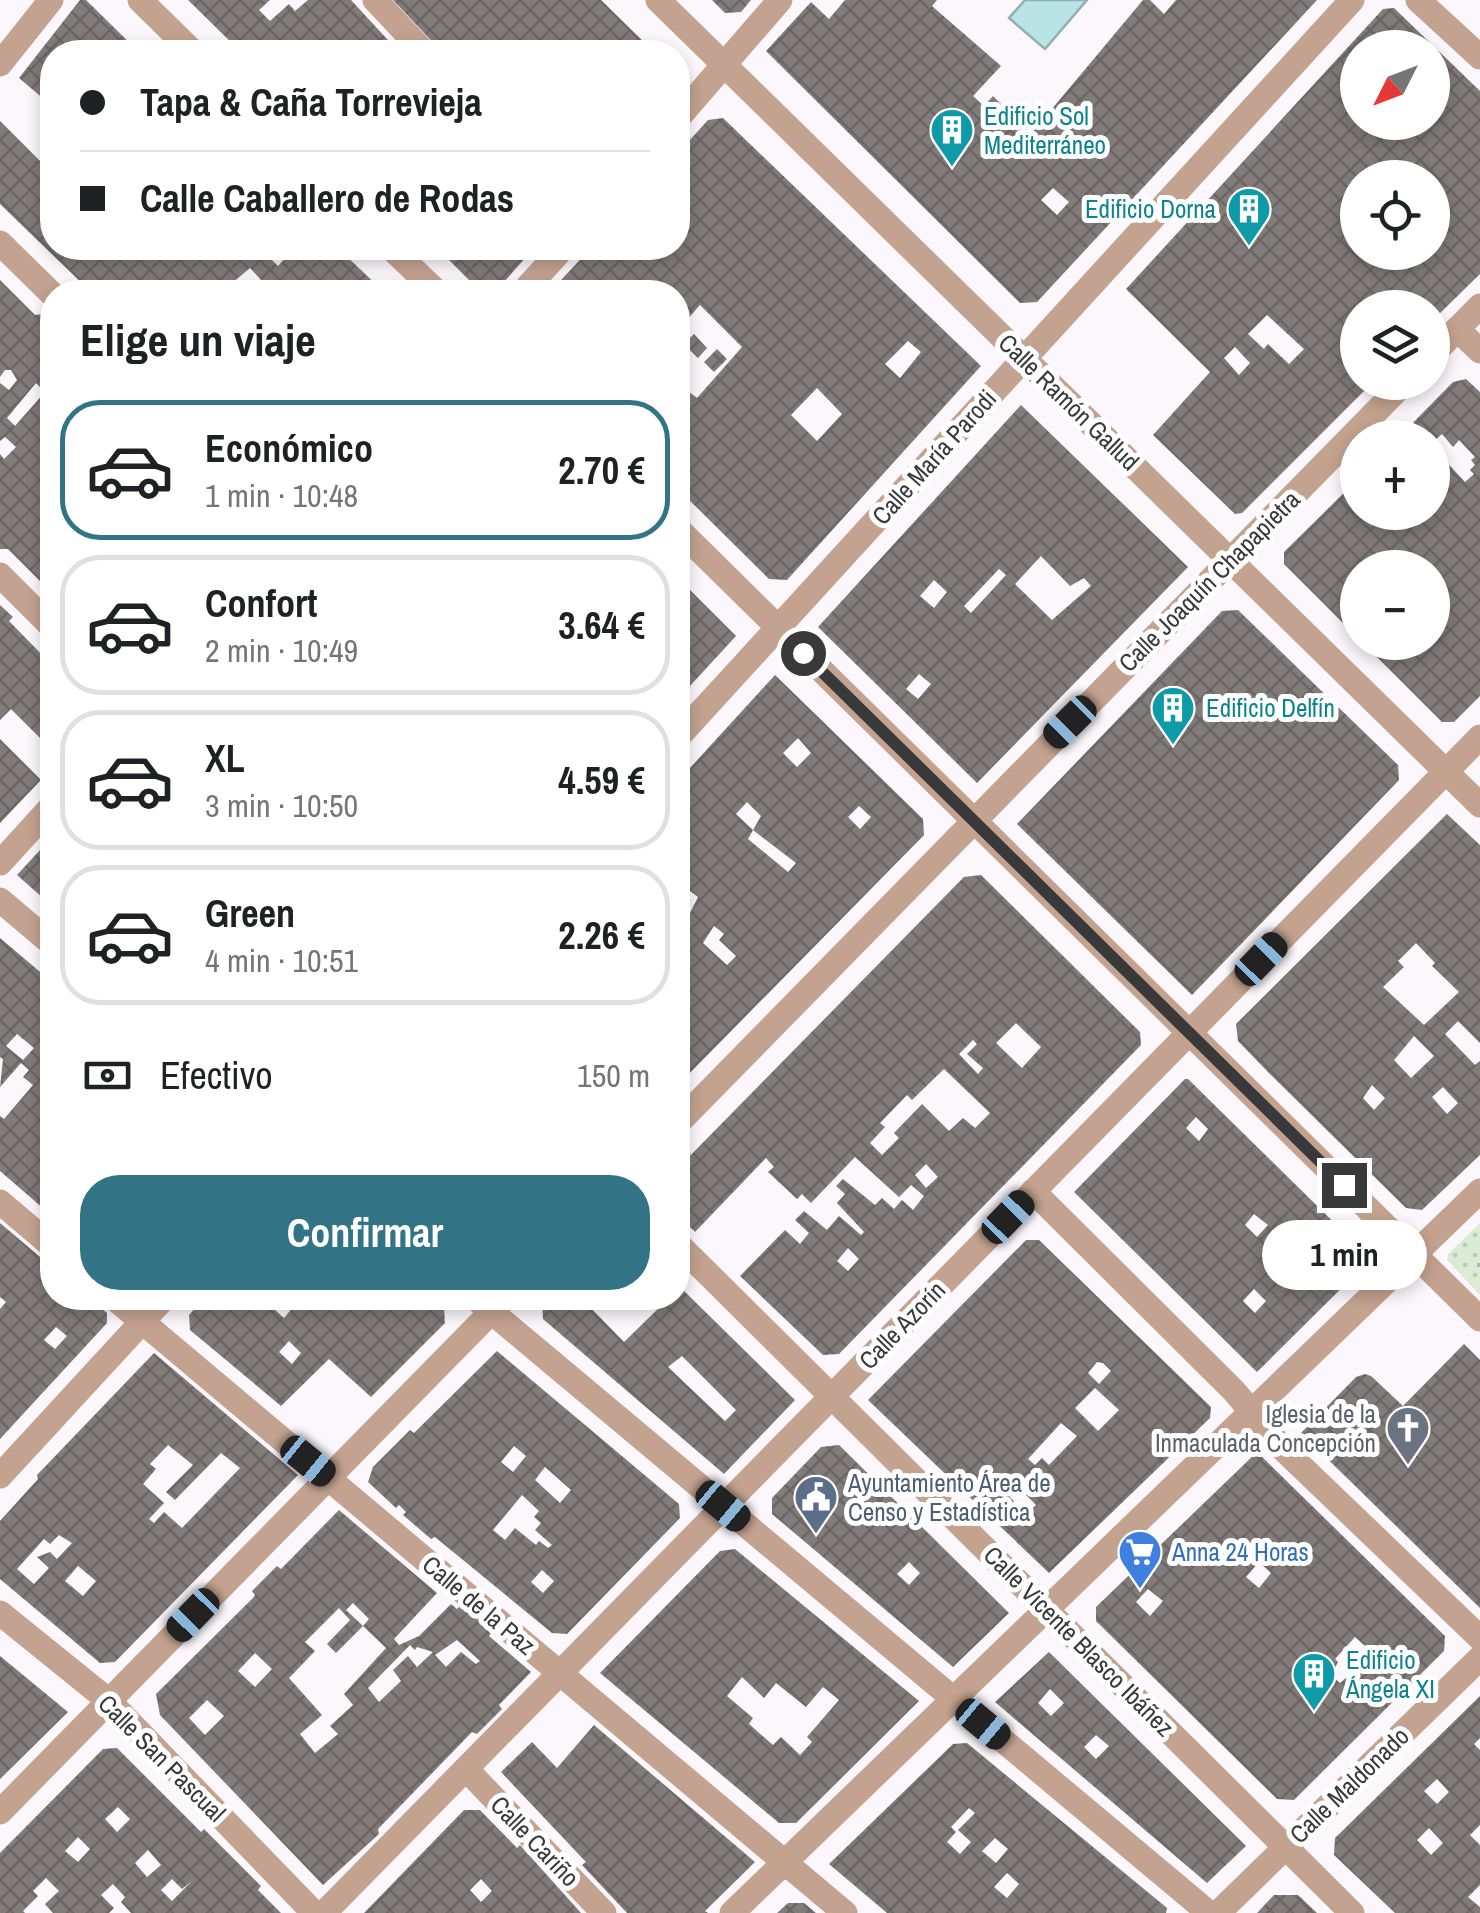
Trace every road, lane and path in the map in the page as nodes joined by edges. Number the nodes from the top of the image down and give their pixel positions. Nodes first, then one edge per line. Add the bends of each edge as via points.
1 (51, 0) edge
2 (140, 0) edge
3 (375, 0) edge
4 (658, 0) edge
5 (780, 0) edge
6 (1352, 0) edge
7 (1418, 0) edge
8 (181, 40) edge
9 (413, 40) edge
10 (1480, 57) edge
11 (0, 64) edge
12 (724, 65) junction
13 (690, 104) edge
14 (0, 243) edge
15 (404, 260) edge
16 (551, 260) edge
17 (424, 280) edge
18 (534, 280) edge
19 (40, 282) edge
20 (1480, 306) edge
21 (1457, 329) junction
22 (1450, 336) edge
23 (1480, 351) edge
24 (1024, 358) junction
25 (1387, 400) edge
26 (690, 541) edge
27 (1230, 560) junction
28 (0, 575) edge
29 (40, 615) edge
30 (777, 628) junction
31 (690, 724) edge
32 (1480, 737) edge
33 (1446, 771) junction
34 (1480, 805) edge
35 (40, 819) edge
36 (974, 821) junction
37 (0, 862) edge
38 (0, 900) edge
39 (40, 934) edge
40 (1188, 1032) junction
41 (690, 1112) edge
42 (1033, 1191) junction
43 (1480, 1191) edge
44 (0, 1202) edge
45 (40, 1236) edge
46 (1414, 1254) junction
47 (690, 1256) edge
48 (129, 1310) edge
49 (153, 1310) edge
50 (483, 1310) edge
51 (499, 1310) edge
52 (1480, 1319) edge
53 (142, 1321) junction
54 (832, 1396) junction
55 (1252, 1412) junction
56 (0, 1476) edge
57 (328, 1478) junction
58 (723, 1506) junction
59 (1048, 1610) junction
60 (0, 1613) edge
61 (1480, 1638) edge
62 (1480, 1658) edge
63 (560, 1673) junction
64 (954, 1700) junction
65 (109, 1701) junction
66 (466, 1769) junction
67 (0, 1812) edge
68 (1286, 1847) junction
69 (785, 1862) junction
70 (314, 1913) edge
71 (324, 1913) edge
72 (604, 1913) edge
73 (732, 1913) edge
74 (845, 1913) edge
75 (1209, 1913) edge
76 (1218, 1913) edge
77 (1352, 1913) edge

1 - 11 street
2 - 8 street
3 - 9 street
4 - 12 street, Calle Ramón Gallud
5 - 12 street
6 - 24 street, Calle María Parodi
7 - 10 street
12 - 13 street
12 - 24 street, Calle Ramón Gallud
14 - 19 street
15 - 17 street
16 - 18 street
20 - 21 street
21 - 22 street
21 - 23 street
24 - 27 street, Calle Ramón Gallud
24 - 30 street, Calle María Parodi
25 - 27 street, Calle Joaquín Chapapietra
26 - 30 street
27 - 33 street, Calle Ramón Gallud
27 - 36 street, Calle Joaquín Chapapietra
28 - 29 street
30 - 31 street, Calle María Parodi
30 - 36 street
32 - 33 street, Calle Azorín
33 - 34 street, Calle Ramón Gallud
33 - 40 street, Calle Azorín
35 - 37 street
36 - 40 street
36 - 41 street, Calle Joaquín Chapapietra
38 - 39 street
40 - 42 street, Calle Azorín
40 - 46 street
42 - 54 street, Calle Azorín
42 - 55 street
43 - 46 street
44 - 45 street
46 - 52 street
46 - 55 street
47 - 54 street, Calle Vicente Blasco Ibáñez
48 - 53 street, Calle de la Paz
49 - 53 street
50 - 57 street
51 - 58 street
53 - 56 street
53 - 57 street, Calle de la Paz
54 - 58 street, Calle Azorín
54 - 59 street, Calle Vicente Blasco Ibáñez
55 - 59 street
55 - 61 street
57 - 63 street, Calle de la Paz
57 - 65 street
58 - 63 street, Calle Azorín
58 - 64 street
59 - 64 street
59 - 68 street, Calle Vicente Blasco Ibáñez
60 - 65 street, Calle San Pascual
62 - 68 street, Calle Maldonado
63 - 66 street, Calle Azorín
63 - 69 street, Calle de la Paz
64 - 69 street
64 - 75 street
65 - 67 street
65 - 70 street, Calle San Pascual
66 - 71 street, Calle Azorín
66 - 72 street, Calle Cariño
68 - 76 street, Calle Maldonado
68 - 77 street, Calle Vicente Blasco Ibáñez
69 - 73 street
69 - 74 street, Calle de la Paz

